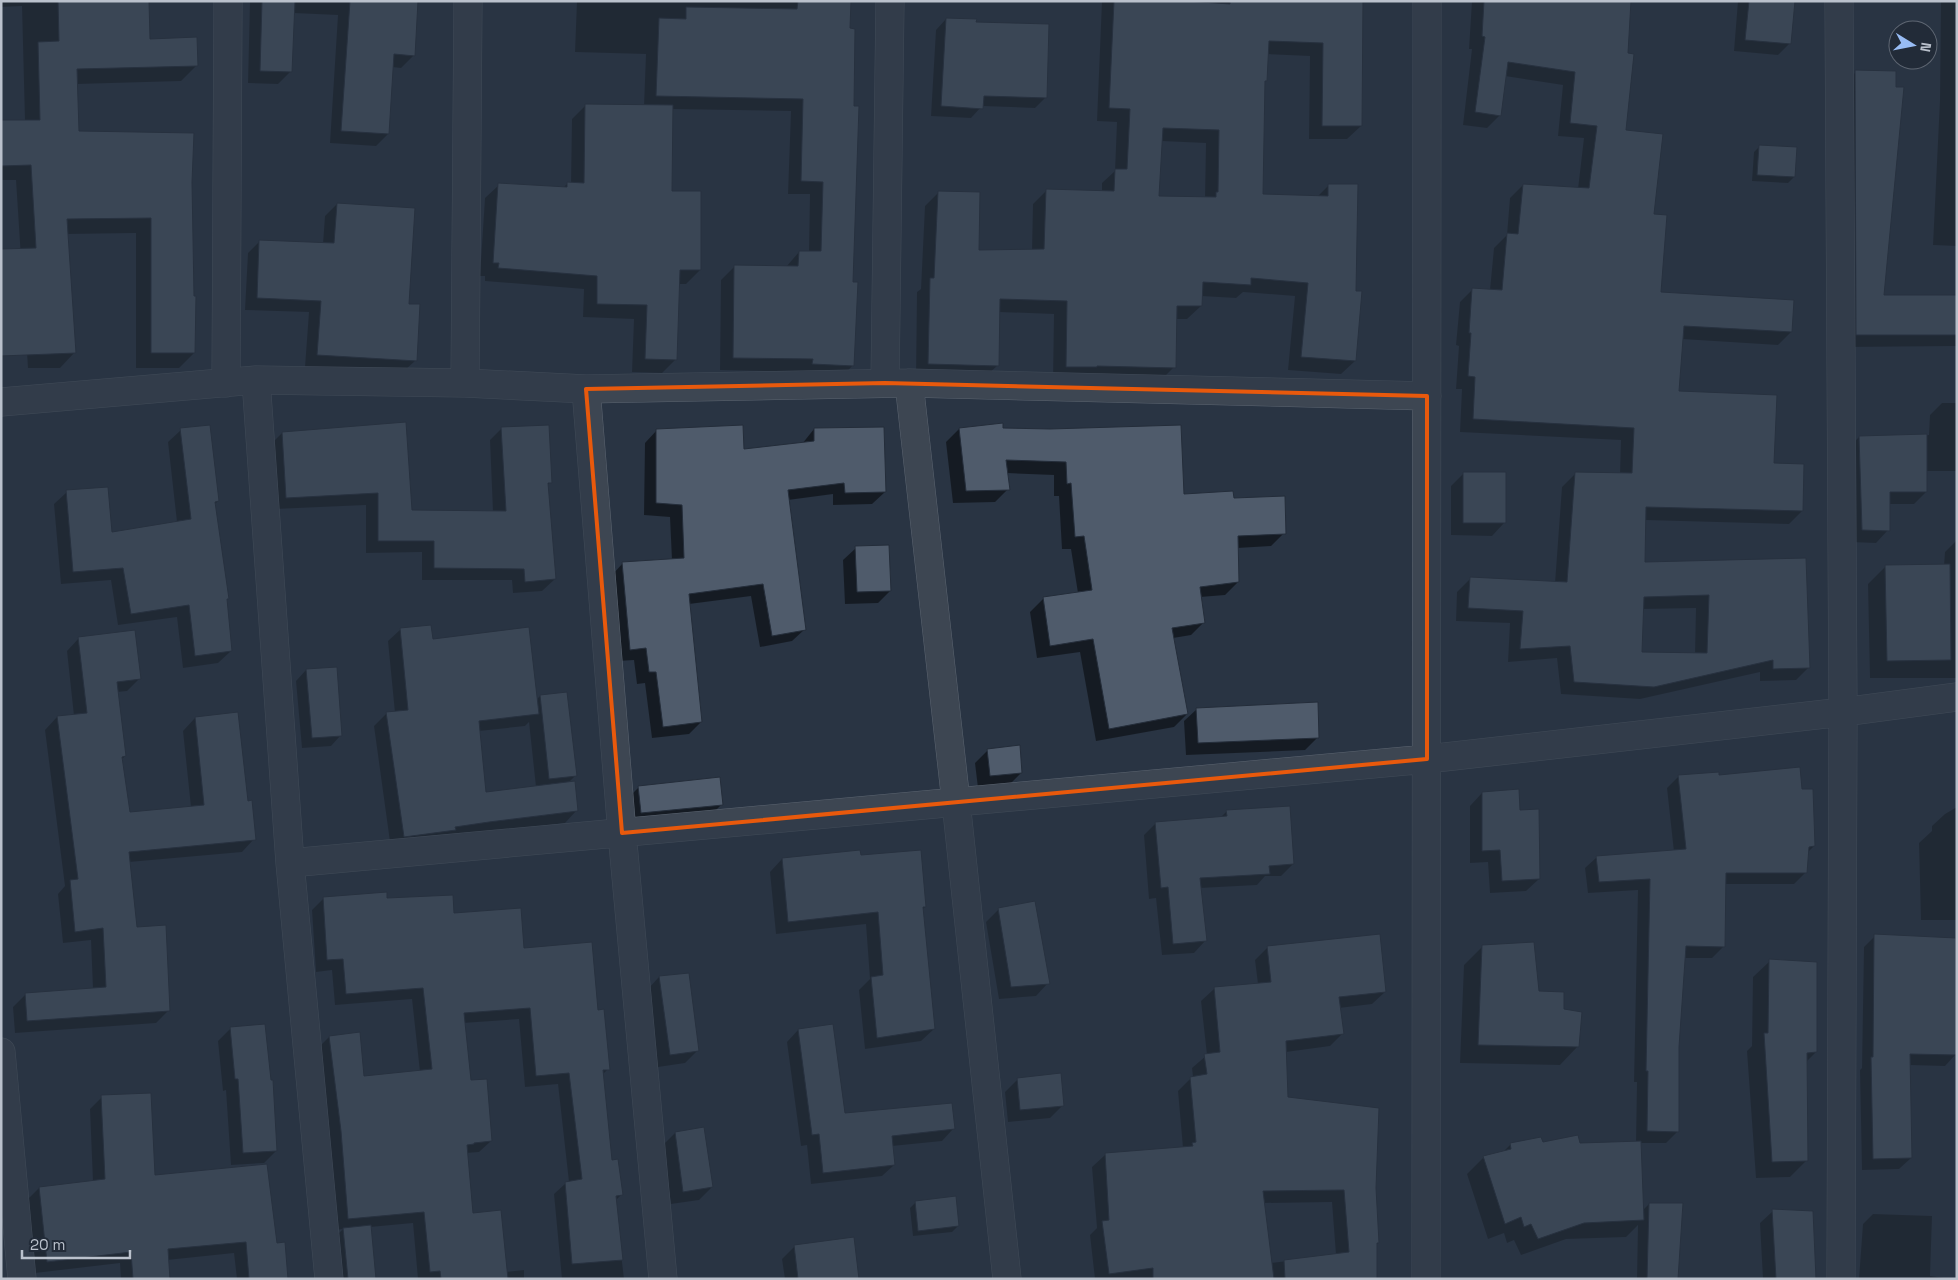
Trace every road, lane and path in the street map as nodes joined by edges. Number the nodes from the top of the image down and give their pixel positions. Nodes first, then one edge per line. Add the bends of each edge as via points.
1 (228, 1) edge
2 (468, 1) edge
3 (890, 1) edge
4 (1427, 1) edge
5 (1839, 1) edge
6 (256, 380) junction
7 (226, 383) junction
8 (465, 383) junction
9 (897, 383) junction
10 (586, 389) junction
11 (1427, 396) junction
12 (1, 402) edge
13 (1957, 697) edge
14 (1843, 712) junction
15 (1427, 759) junction
16 (956, 802) junction
17 (622, 833) junction
18 (290, 863) junction
19 (1, 1052) edge
20 (22, 1279) edge
21 (329, 1279) edge
22 (663, 1279) edge
23 (1007, 1279) edge
24 (1426, 1279) edge
25 (1841, 1279) edge

1 - 7 street
2 - 8 street
3 - 9 street
4 - 11 street
5 - 14 street
6 - 7 street
6 - 8 street
6 - 18 street
7 - 12 street
8 - 10 street
9 - 10 street
9 - 11 street
9 - 16 street
10 - 17 street
11 - 15 street
13 - 14 street
14 - 15 street
14 - 25 street
15 - 16 street
15 - 24 street
16 - 17 street
16 - 23 street
17 - 18 street
17 - 22 street
18 - 21 street
19 - 20 street

